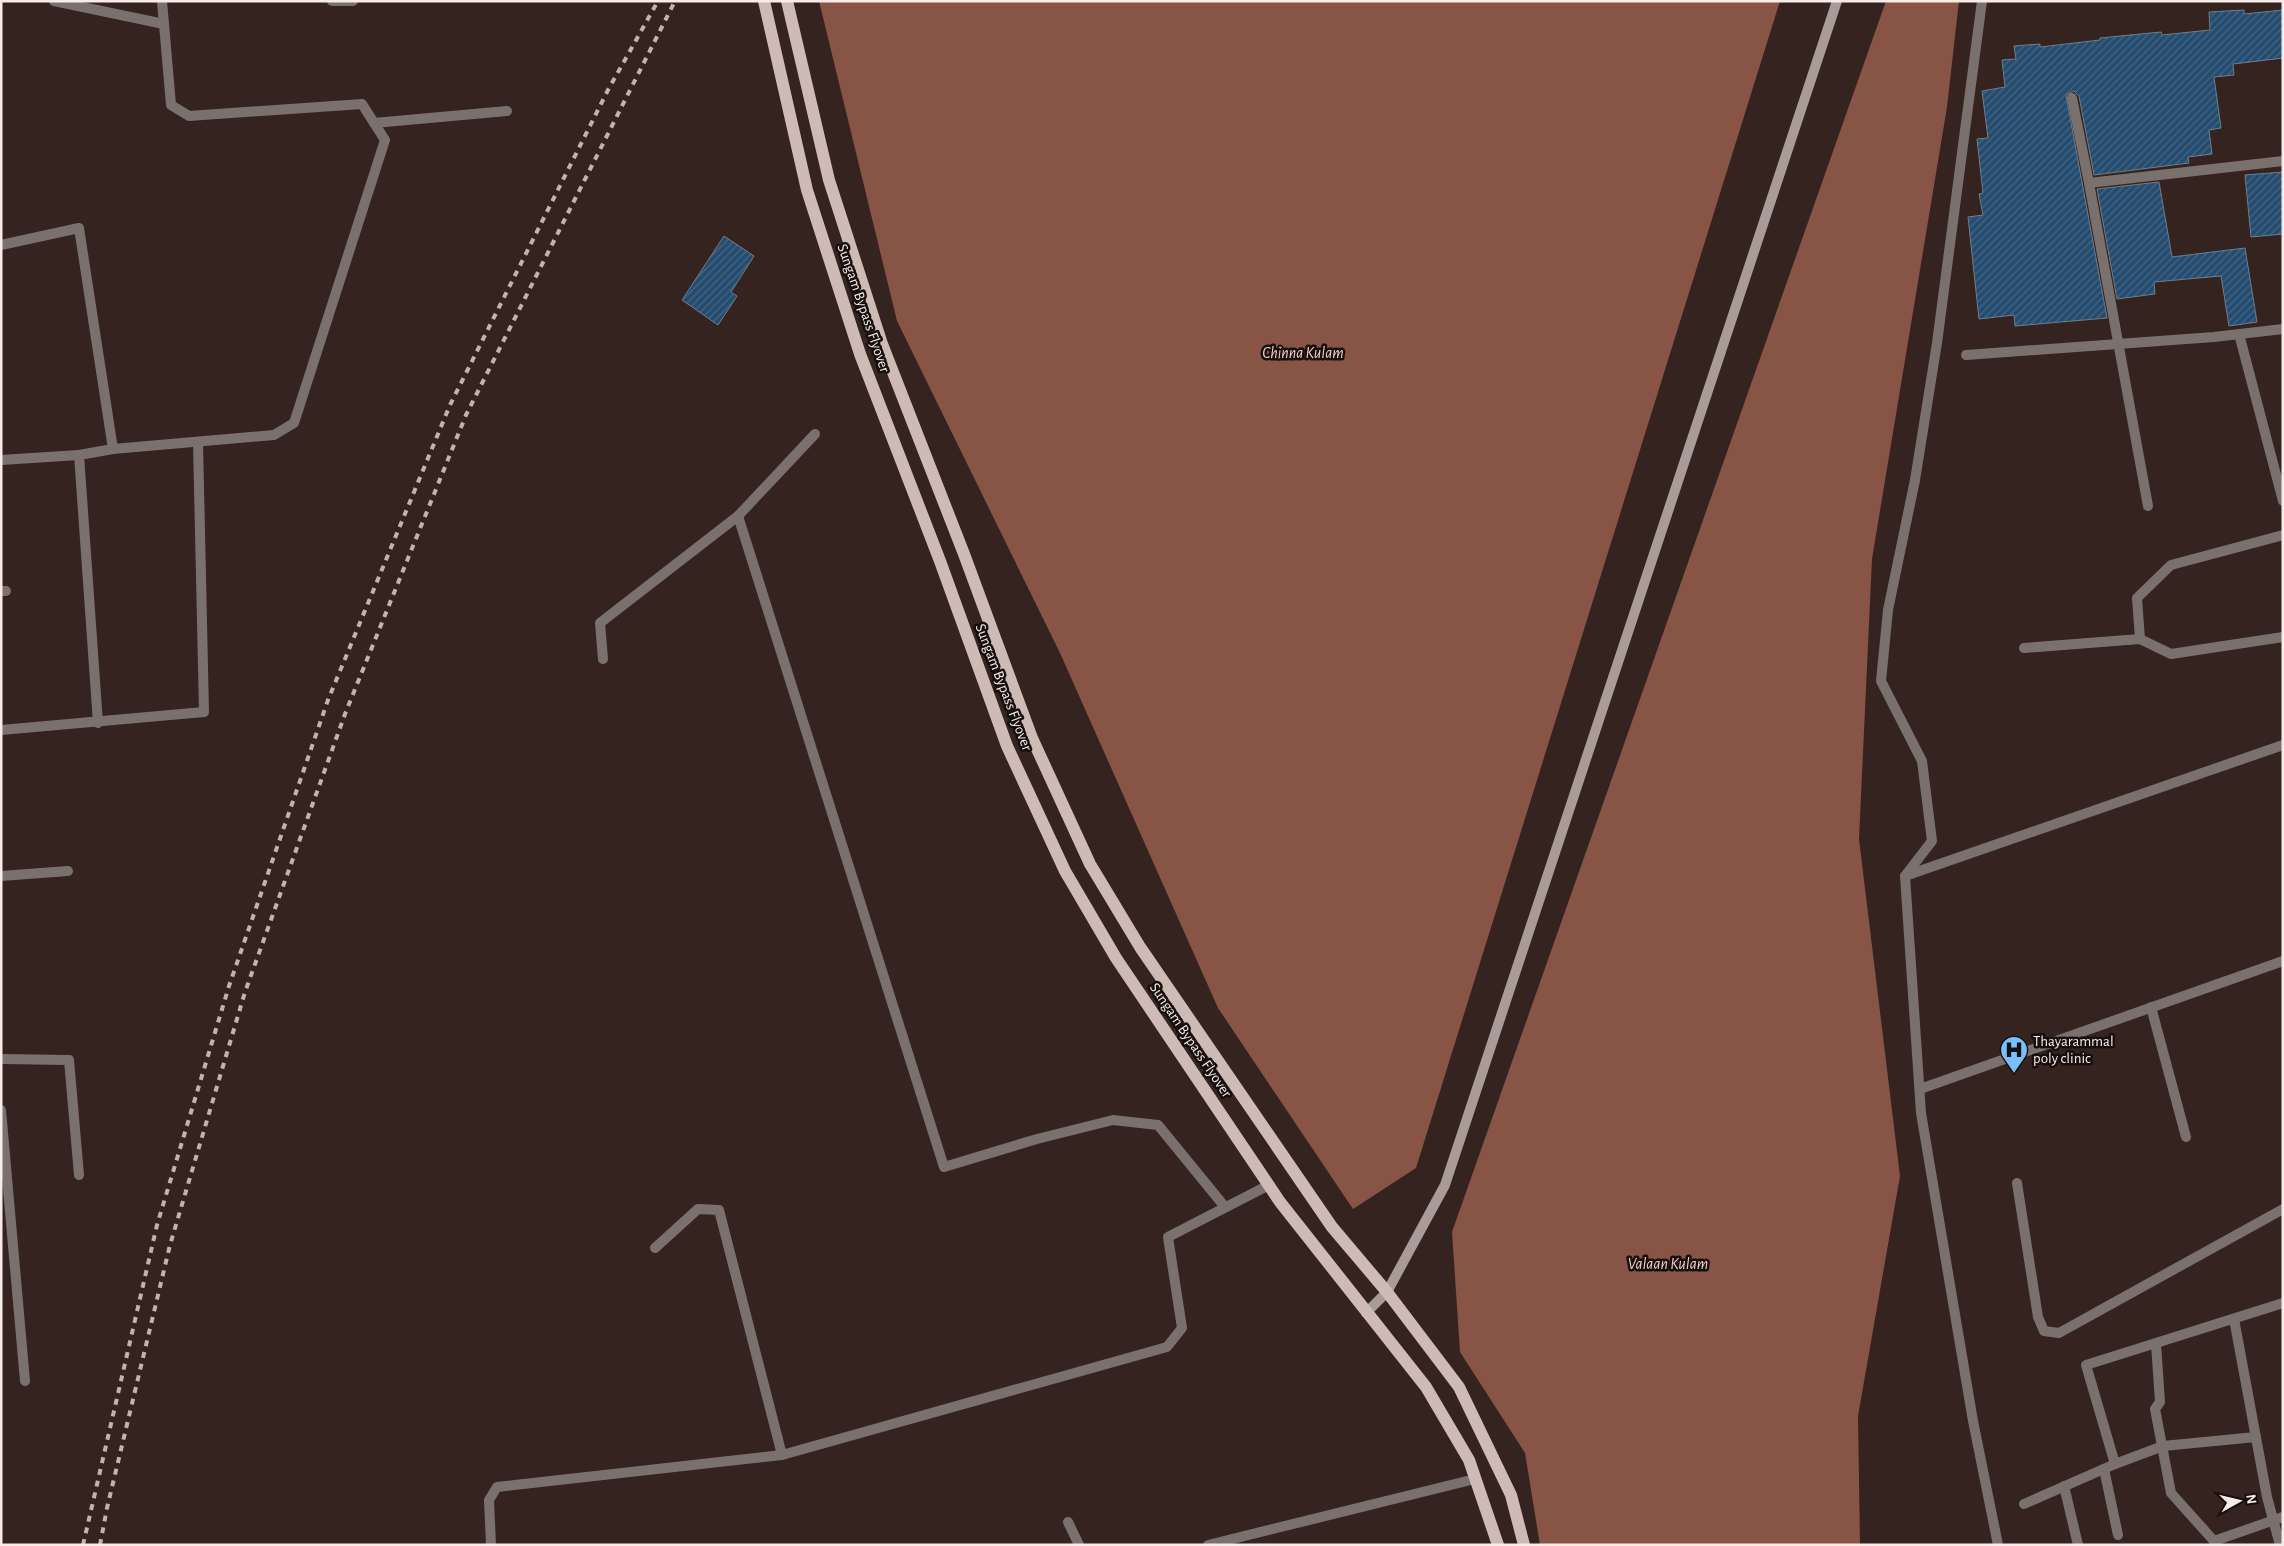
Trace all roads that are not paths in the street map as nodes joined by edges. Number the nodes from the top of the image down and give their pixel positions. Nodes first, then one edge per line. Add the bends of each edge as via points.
1 (54, 1) edge
2 (162, 1) edge
3 (332, 1) edge
4 (353, 1) edge
5 (764, 1) edge
6 (787, 1) edge
7 (1837, 1) edge
8 (1982, 1) edge
9 (164, 24) junction
10 (2072, 98) dead end
11 (507, 111) dead end
12 (374, 123) junction
13 (2283, 161) edge
14 (2089, 183) junction
15 (1, 245) edge
16 (2283, 329) edge
17 (2239, 334) junction
18 (2118, 344) junction
19 (1966, 355) dead end
20 (815, 434) dead end
21 (198, 442) junction
22 (113, 449) junction
23 (79, 455) junction
24 (1, 460) edge
25 (2283, 501) edge
26 (2148, 506) dead end
27 (738, 516) junction
28 (2283, 535) edge
29 (2283, 637) edge
30 (2140, 639) junction
31 (2024, 648) dead end
32 (603, 659) dead end
33 (98, 723) junction
34 (1, 730) edge
35 (2283, 745) edge
36 (68, 871) dead end
37 (1, 876) edge
38 (1905, 876) junction
39 (2283, 961) edge
40 (2151, 1007) junction
41 (1, 1059) edge
42 (1920, 1089) junction
43 (1, 1110) edge
44 (2186, 1136) dead end
45 (79, 1175) dead end
46 (2017, 1184) dead end
47 (1269, 1185) junction
48 (1225, 1207) junction
49 (2283, 1209) edge
50 (655, 1248) dead end
51 (1387, 1292) junction
52 (2283, 1303) edge
53 (1366, 1313) junction
54 (2234, 1319) junction
55 (2156, 1344) junction
56 (25, 1381) dead end
57 (2256, 1437) junction
58 (2163, 1446) junction
59 (782, 1454) junction
60 (2115, 1464) junction
61 (2104, 1469) junction
62 (1476, 1479) junction
63 (2064, 1486) junction
64 (2024, 1504) dead end
65 (2278, 1518) edge
66 (1068, 1522) dead end
67 (2118, 1535) dead end
68 (2215, 1543) edge
69 (491, 1545) edge
70 (1079, 1545) edge
71 (1208, 1545) edge
72 (1498, 1545) edge
73 (1524, 1545) edge
74 (1998, 1545) edge
75 (2078, 1545) edge
76 (2280, 1545) edge

1 - 9 street
2 - 9 street
3 - 4 street
5 - 47 main road, Sungam Bypass Flyover via 807,190 860,354 1007,746 1065,871 1116,958
6 - 51 main road, Sungam Bypass Flyover via 829,180 882,344 1032,738 1090,864 1140,947 1332,1227
7 - 51 street via 1445,1185
8 - 38 street via 1937,344 1915,480 1888,610 1880,680 1922,761 1932,841
9 - 12 street via 171,104 189,116 362,104
10 - 14 street
11 - 12 street
12 - 21 street via 384,140 294,423 274,435
13 - 14 street
14 - 18 street
15 - 22 street via 79,228
16 - 17 street
17 - 18 street
17 - 25 street
18 - 19 street
18 - 26 street
20 - 27 street
21 - 22 street
21 - 33 street via 204,712
22 - 23 street
23 - 24 street
23 - 33 street
27 - 32 street via 600,623
27 - 48 street via 944,1167 1113,1120 1158,1125
28 - 30 street via 2170,565 2137,598
29 - 30 street via 2172,654
30 - 31 street
33 - 34 street
35 - 38 street
36 - 37 street
38 - 42 street
39 - 40 street
40 - 42 street
40 - 44 street
41 - 45 street via 69,1060
42 - 74 street via 1973,1421
43 - 56 street
46 - 49 street via 2038,1317 2044,1331 2059,1333
47 - 48 street
47 - 53 main road, Sungam Bypass Flyover
48 - 59 street via 1168,1237 1182,1328 1167,1347
50 - 59 street via 698,1209 719,1210
51 - 53 street
51 - 73 main road, Sungam Bypass Flyover via 1459,1387 1511,1495
52 - 54 street
53 - 62 main road, Sungam Bypass Flyover via 1426,1387 1469,1460
54 - 55 street
54 - 57 street
55 - 58 street via 2160,1402 2155,1409
55 - 60 street via 2086,1365
57 - 58 street
57 - 65 street
58 - 60 street
58 - 68 street via 2171,1493
59 - 69 street via 497,1487 488,1500
60 - 61 street
61 - 63 street
61 - 67 street
62 - 71 street
62 - 72 main road, Sungam Bypass Flyover
63 - 64 street
63 - 75 street
65 - 68 street
65 - 76 street
66 - 70 street

